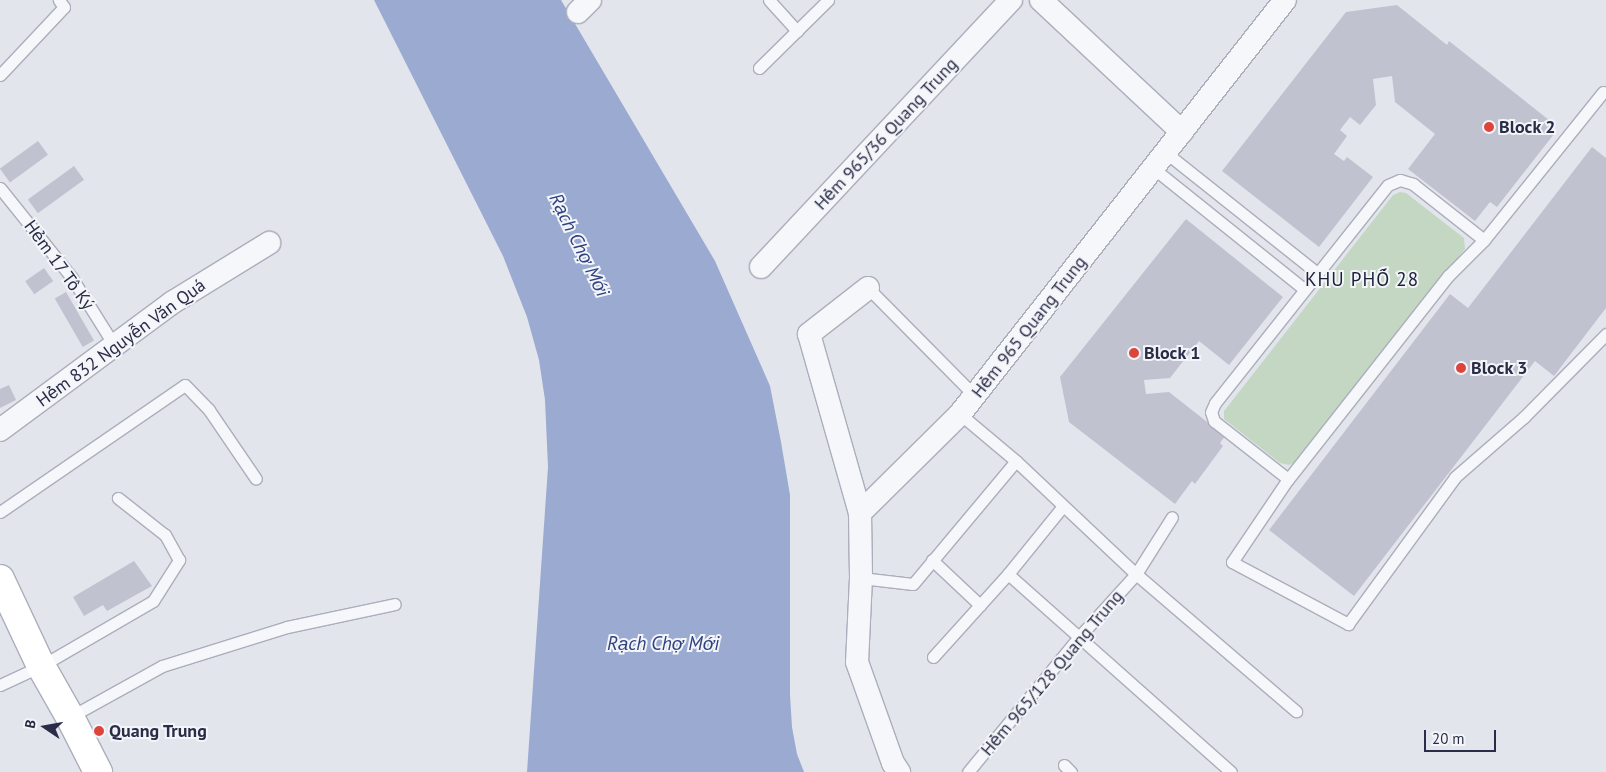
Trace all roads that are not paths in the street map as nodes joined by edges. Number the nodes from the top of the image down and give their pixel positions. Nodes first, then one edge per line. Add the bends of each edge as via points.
1 (769, 0) edge
2 (828, 0) edge
3 (1011, 0) edge
4 (1041, 0) edge
5 (1285, 0) edge
6 (61, 3) edge
7 (797, 31) junction
8 (759, 68) dead end
9 (0, 75) edge
10 (1603, 92) dead end
11 (1182, 132) junction
12 (1159, 160) junction
13 (0, 188) edge
14 (1484, 240) junction
15 (270, 243) dead end
16 (761, 267) dead end
17 (1317, 273) junction
18 (868, 288) joint
19 (1304, 289) junction
20 (1606, 334) edge
21 (114, 345) junction
22 (975, 396) junction
23 (960, 414) junction
24 (0, 430) edge
25 (1016, 461) junction
26 (256, 479) dead end
27 (1288, 479) junction
28 (118, 498) dead end
29 (1063, 506) junction
30 (0, 512) edge
31 (860, 513) junction
32 (1172, 517) dead end
33 (932, 560) junction
34 (1008, 574) junction
35 (1136, 574) junction
36 (861, 578) junction
37 (0, 579) edge
38 (395, 604) dead end
39 (980, 605) junction
40 (1078, 638) junction
41 (933, 657) dead end
42 (40, 666) junction
43 (0, 685) edge
44 (1296, 711) dead end
45 (70, 717) junction
46 (98, 772) edge
47 (898, 772) edge
48 (968, 772) edge
49 (1231, 772) edge

1 - 7 lane
2 - 7 lane
3 - 16 street, Hẻm 965/36 Quang Trung
4 - 11 street
5 - 11 street, Hẻm 965 Quang Trung
6 - 9 lane
7 - 8 lane
10 - 14 lane
11 - 12 street, Hẻm 965 Quang Trung
12 - 17 lane
12 - 19 lane
12 - 22 street, Hẻm 965 Quang Trung
13 - 21 lane, Hẻm 17 Tô Ký via 72,278
14 - 17 lane via 1412,184 1400,180 1388,185
14 - 27 lane via 1448,276
15 - 21 street, Hẻm 832 Nguyễn Văn Quá via 173,302
17 - 19 lane
18 - 22 lane
18 - 31 street via 809,334
19 - 27 lane via 1211,412 1214,421
20 - 27 lane via 1524,417 1455,477 1348,624 1232,562
21 - 24 street, Hẻm 832 Nguyễn Văn Quá
22 - 23 street, Hẻm 965 Quang Trung
23 - 25 lane, Hẻm 965 Quang Trung
23 - 31 street
25 - 29 lane, Hẻm 965 Quang Trung
25 - 33 lane
26 - 30 lane via 209,410 185,385
28 - 42 lane via 165,535 180,560 153,601
29 - 34 lane
29 - 35 lane, Hẻm 965 Quang Trung
31 - 36 street
32 - 35 lane
33 - 36 lane via 913,584
33 - 39 lane
34 - 39 lane
34 - 40 lane
35 - 40 lane, Hẻm 965/128 Quang Trung
35 - 44 lane, Hẻm 965 Quang Trung
36 - 47 street via 857,662
37 - 42 main road
38 - 45 lane via 287,626 162,666
39 - 41 lane
40 - 48 lane, Hẻm 965/128 Quang Trung
40 - 49 lane
42 - 43 lane
42 - 45 main road
45 - 46 main road

